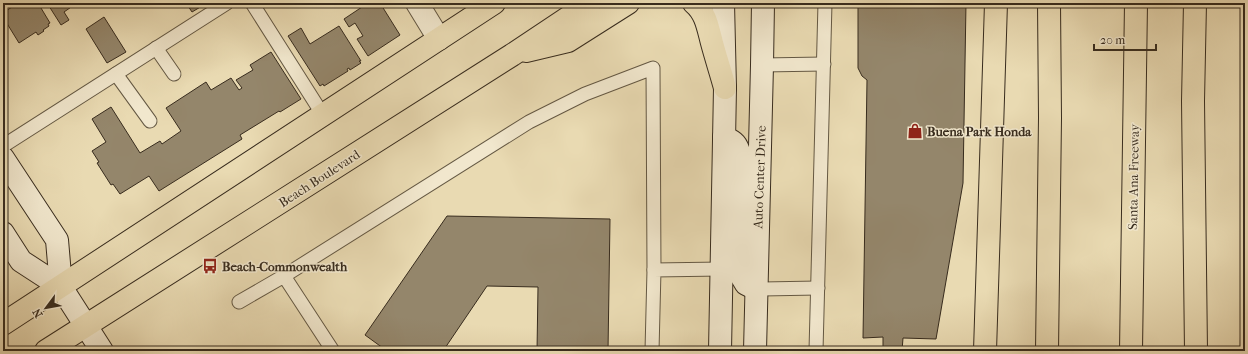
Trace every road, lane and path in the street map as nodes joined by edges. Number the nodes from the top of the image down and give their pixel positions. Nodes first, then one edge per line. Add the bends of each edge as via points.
1 (227, 3) edge
2 (252, 3) edge
3 (416, 3) edge
4 (494, 3) edge
5 (590, 3) edge
6 (628, 3) edge
7 (694, 3) edge
8 (723, 3) edge
9 (762, 3) edge
10 (825, 3) edge
11 (996, 3) edge
12 (1049, 3) edge
13 (1136, 3) edge
14 (1195, 3) edge
15 (439, 39) junction
16 (156, 48) junction
17 (512, 55) junction
18 (824, 64) junction
19 (762, 65) junction
20 (116, 74) junction
21 (174, 74) dead end
22 (725, 88) junction
23 (323, 115) junction
24 (150, 121) dead end
25 (724, 137) junction
26 (3, 146) edge
27 (3, 158) edge
28 (3, 233) edge
29 (722, 269) junction
30 (654, 270) junction
31 (284, 276) junction
32 (61, 287) junction
33 (756, 288) junction
34 (818, 288) junction
35 (239, 302) dead end
36 (3, 324) edge
37 (86, 326) junction
38 (46, 351) edge
39 (102, 351) edge
40 (333, 351) edge
41 (652, 351) edge
42 (720, 351) edge
43 (755, 351) edge
44 (816, 351) edge
45 (985, 351) edge
46 (1047, 351) edge
47 (1131, 351) edge
48 (1196, 351) edge

1 - 16 lane
2 - 23 lane
3 - 15 main road
4 - 15 main road
5 - 17 main road, Beach Boulevard
6 - 17 main road via 568,41
7 - 22 main road via 708,24
8 - 22 main road
9 - 19 main road, Auto Center Drive
10 - 18 lane
11 - 45 main road
12 - 46 main road
13 - 47 main road, Santa Ana Freeway
14 - 48 main road via 1193,101
15 - 23 main road
16 - 20 lane
16 - 21 lane
17 - 37 main road, Beach Boulevard
18 - 19 lane
18 - 34 lane
19 - 33 main road, Auto Center Drive
20 - 24 lane
20 - 26 lane
22 - 25 main road
23 - 32 main road
25 - 29 main road
25 - 33 main road via 733,141 740,155 740,274 746,284
27 - 32 main road via 56,240
28 - 32 main road via 21,261
29 - 30 lane
29 - 42 main road
30 - 31 lane via 653,68 585,94 529,122
30 - 41 lane
31 - 35 lane
31 - 40 lane
32 - 36 main road
32 - 37 main road
33 - 34 lane
33 - 43 main road, Auto Center Drive
34 - 44 lane
37 - 38 main road, Beach Boulevard
37 - 39 main road

